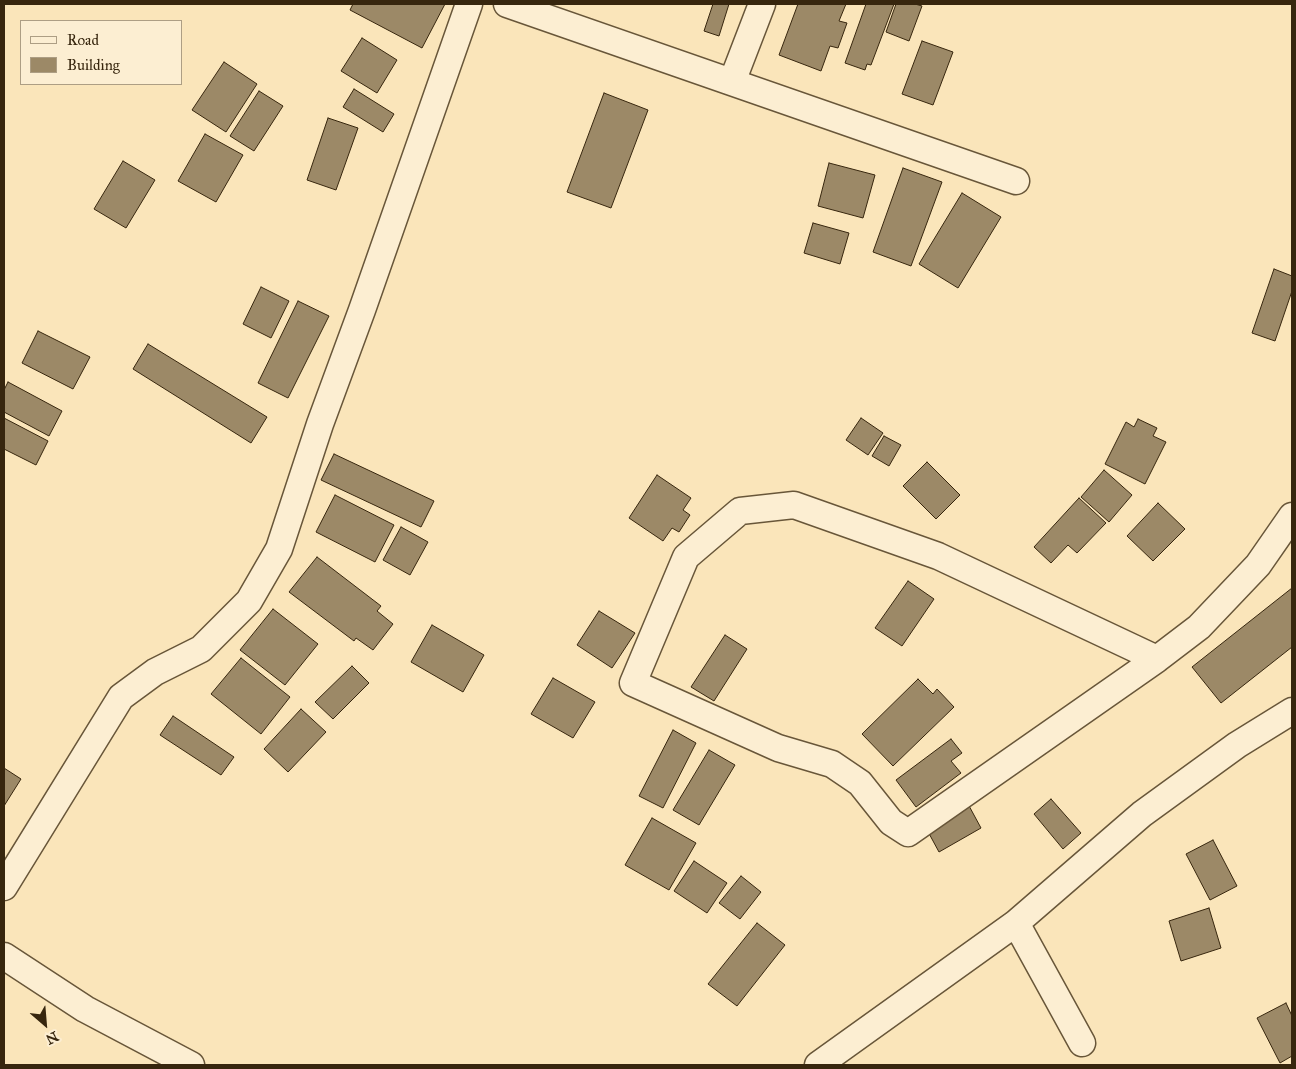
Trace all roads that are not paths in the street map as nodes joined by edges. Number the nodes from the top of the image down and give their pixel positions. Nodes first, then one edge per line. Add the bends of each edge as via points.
1 (469, 4) edge
2 (507, 4) edge
3 (762, 4) edge
4 (732, 82) junction
5 (1016, 181) dead end
6 (1292, 516) edge
7 (1157, 659) junction
8 (1292, 711) edge
9 (4, 887) edge
10 (1016, 923) junction
11 (4, 956) edge
12 (1082, 1043) dead end
13 (191, 1065) edge
14 (818, 1065) edge

1 - 9 street via 320,424 280,550 249,601 201,649 155,672 121,697
2 - 4 street
3 - 4 street
4 - 5 street
6 - 7 street via 1258,565 1199,628
7 - 7 street via 908,833 891,822 860,783 832,764 778,748 633,684 686,557 740,511 794,505 938,556
8 - 10 street via 1237,745 1142,814
10 - 12 street
10 - 14 street
11 - 13 street via 85,1009

